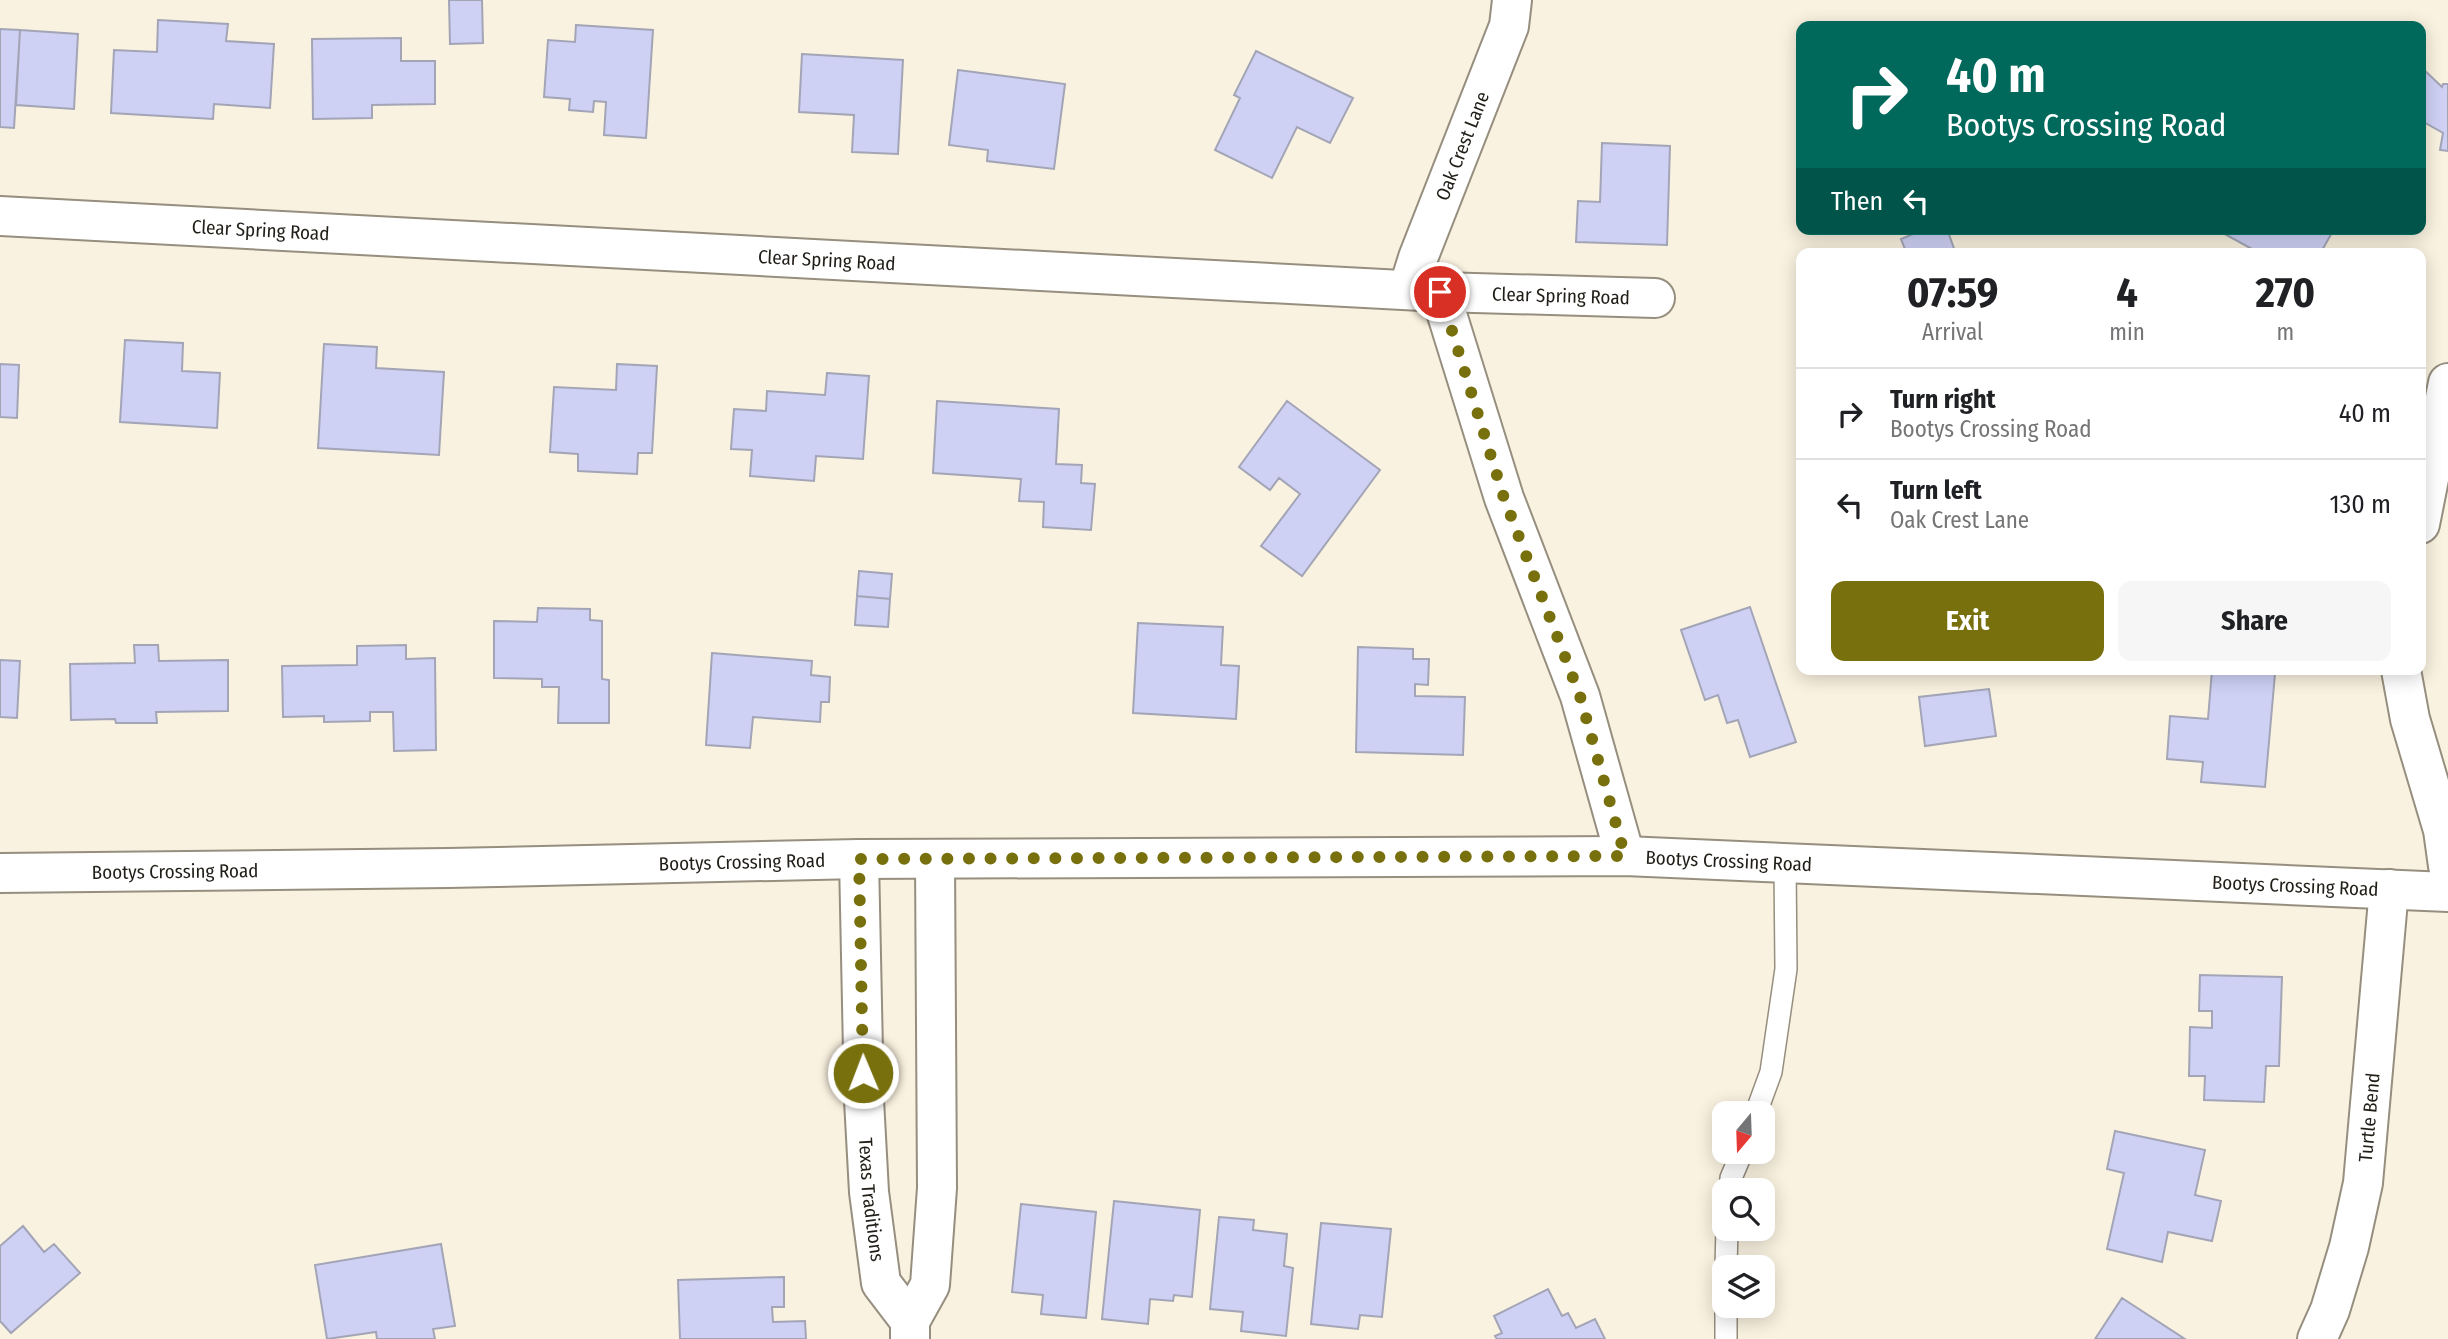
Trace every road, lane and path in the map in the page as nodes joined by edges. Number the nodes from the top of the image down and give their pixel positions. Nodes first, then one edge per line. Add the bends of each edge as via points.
1 (1512, 0) edge
2 (0, 216) edge
3 (1424, 291) junction
4 (1655, 299) dead end
5 (2448, 383) edge
6 (2426, 494) edge
7 (2402, 675) edge
8 (1625, 856) junction
9 (859, 859) junction
10 (935, 860) junction
11 (1785, 863) junction
12 (2448, 866) edge
13 (0, 873) edge
14 (2389, 889) junction
15 (2448, 892) edge
16 (1760, 1101) edge
17 (1726, 1318) edge
18 (910, 1330) edge
19 (1726, 1339) edge
20 (2317, 1339) edge

1 - 3 street, Oak Crest Lane via 1509,26 1418,258
2 - 3 street, Clear Spring Road
3 - 4 street, Clear Spring Road
3 - 8 street via 1580,696
5 - 6 street
7 - 12 street
8 - 10 street, Bootys Crossing Road
8 - 11 street, Bootys Crossing Road
9 - 10 street, Bootys Crossing Road
9 - 13 street, Bootys Crossing Road
9 - 18 street, Texas Traditions via 869,1192 881,1283
10 - 18 street, Texas Traditions via 937,1188 930,1285
11 - 14 street, Bootys Crossing Road
11 - 16 lane via 1786,969 1771,1072
14 - 15 street, Bootys Crossing Road
14 - 20 street, Turtle Bend via 2363,1183 2349,1247
17 - 19 lane

